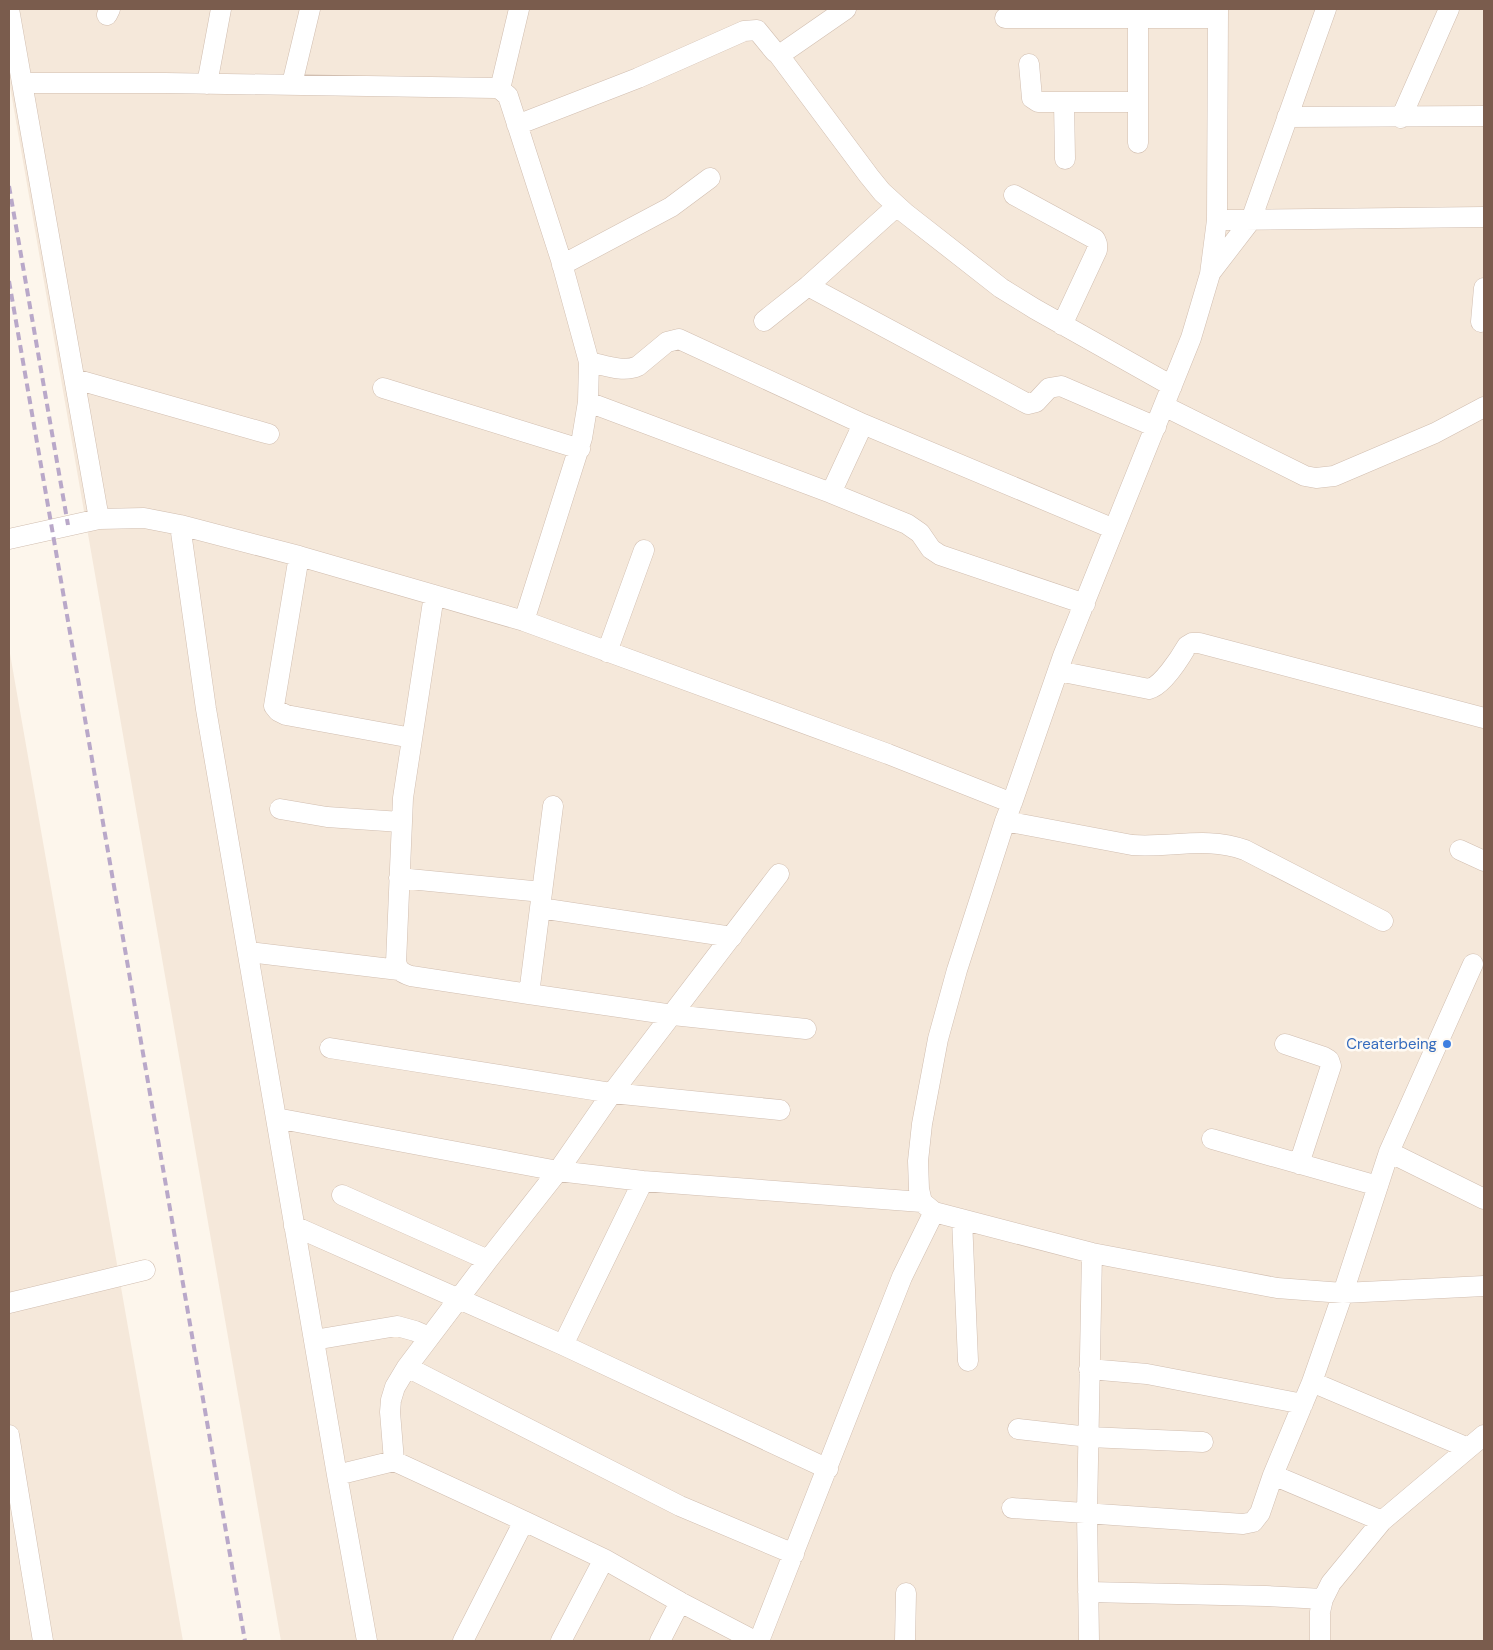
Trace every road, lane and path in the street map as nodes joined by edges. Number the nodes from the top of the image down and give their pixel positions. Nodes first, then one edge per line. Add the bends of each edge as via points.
1 (9, 9) edge
2 (221, 9) edge
3 (310, 9) edge
4 (519, 9) edge
5 (846, 9) edge
6 (1326, 9) edge
7 (1449, 9) edge
8 (1218, 13) edge
9 (1005, 18) dead end
10 (1138, 18) junction
11 (778, 54) junction
12 (1029, 64) dead end
13 (22, 83) junction
14 (207, 84) junction
15 (292, 84) junction
16 (500, 89) junction
17 (1064, 102) junction
18 (1138, 102) junction
19 (1484, 116) edge
20 (1287, 117) junction
21 (1401, 118) junction
22 (516, 125) junction
23 (1138, 143) dead end
24 (1065, 159) dead end
25 (710, 178) dead end
26 (1014, 195) dead end
27 (897, 206) junction
28 (1484, 217) edge
29 (1217, 220) junction
30 (1252, 220) junction
31 (562, 265) junction
32 (1210, 274) junction
33 (808, 286) junction
34 (1484, 288) edge
35 (764, 321) dead end
36 (1481, 322) dead end
37 (1062, 325) junction
38 (589, 362) junction
39 (75, 379) junction
40 (1172, 386) junction
41 (383, 388) dead end
42 (588, 402) junction
43 (1164, 406) junction
44 (1484, 406) edge
45 (864, 424) junction
46 (1156, 427) junction
47 (269, 434) dead end
48 (580, 448) junction
49 (831, 493) junction
50 (99, 519) junction
51 (180, 525) junction
52 (1114, 529) junction
53 (9, 539) edge
54 (644, 550) dead end
55 (299, 556) junction
56 (434, 595) junction
57 (1085, 604) junction
58 (524, 622) junction
59 (607, 652) junction
60 (1058, 671) junction
61 (1484, 718) edge
62 (412, 738) junction
63 (553, 806) dead end
64 (280, 809) dead end
65 (1008, 812) junction
66 (401, 822) junction
67 (1460, 850) dead end
68 (1484, 861) edge
69 (779, 874) dead end
70 (398, 878) junction
71 (541, 900) junction
72 (1383, 921) dead end
73 (732, 936) junction
74 (249, 952) junction
75 (1474, 964) dead end
76 (399, 970) junction
77 (529, 994) junction
78 (673, 1015) junction
79 (806, 1029) dead end
80 (1285, 1044) dead end
81 (330, 1048) dead end
82 (612, 1093) junction
83 (780, 1110) dead end
84 (276, 1118) junction
85 (1212, 1139) dead end
86 (1389, 1152) junction
87 (1299, 1164) junction
88 (558, 1171) junction
89 (643, 1181) junction
90 (1378, 1186) junction
91 (342, 1195) dead end
92 (1484, 1199) edge
93 (928, 1207) junction
94 (962, 1218) junction
95 (294, 1226) junction
96 (1092, 1253) junction
97 (488, 1260) junction
98 (145, 1270) dead end
99 (1484, 1286) edge
100 (1344, 1293) junction
101 (460, 1298) junction
102 (9, 1303) edge
103 (429, 1338) junction
104 (314, 1340) junction
105 (563, 1345) junction
106 (968, 1361) dead end
107 (407, 1367) junction
108 (1089, 1368) junction
109 (1312, 1382) junction
110 (1303, 1404) junction
111 (1018, 1429) dead end
112 (9, 1435) edge
113 (1484, 1435) edge
114 (1089, 1437) junction
115 (1203, 1442) dead end
116 (1468, 1448) junction
117 (394, 1461) junction
118 (828, 1470) junction
119 (12, 1474) edge
120 (337, 1475) junction
121 (1273, 1475) junction
122 (1012, 1508) dead end
123 (1087, 1513) junction
124 (524, 1521) junction
125 (1382, 1521) junction
126 (794, 1554) junction
127 (604, 1559) junction
128 (1088, 1592) junction
129 (906, 1593) dead end
130 (1323, 1599) junction
131 (680, 1602) junction
132 (43, 1641) edge
133 (368, 1641) edge
134 (463, 1641) edge
135 (561, 1641) edge
136 (660, 1641) edge
137 (757, 1641) edge
138 (905, 1641) edge
139 (1089, 1641) edge
140 (1320, 1641) edge

1 - 13 street
2 - 14 street
3 - 15 street
4 - 16 street
5 - 11 street via 785,53
6 - 20 street
7 - 21 street
8 - 10 street
8 - 29 street
9 - 10 street
10 - 18 street
11 - 22 street via 757,30 744,31 638,78
11 - 27 street via 869,176
12 - 17 street via 1032,98 1038,102
13 - 14 street
13 - 39 street
14 - 15 street
15 - 16 street
16 - 22 street via 508,96
17 - 18 street
17 - 24 street
18 - 23 street
19 - 21 street
20 - 21 street
20 - 30 street
22 - 31 street
25 - 31 street via 670,207
26 - 37 street via 1095,239 1097,250
27 - 33 street
27 - 37 street via 1001,288
28 - 30 street
29 - 30 street
29 - 32 street
30 - 32 street
31 - 38 street
32 - 40 street via 1191,338
33 - 35 street
33 - 46 street via 1028,404 1036,402 1049,388 1060,386
34 - 36 street
37 - 40 street
38 - 42 street
38 - 45 street via 633,369 667,342 680,339
39 - 47 street
39 - 50 street
40 - 43 street
41 - 48 street
42 - 48 street
42 - 49 street
43 - 44 street via 1305,476 1316,478 1350,470 1435,433
43 - 46 street
45 - 49 street
45 - 52 street
46 - 52 street
48 - 58 street
49 - 57 street via 906,524 920,533 940,556
50 - 51 street via 144,518
50 - 53 street
51 - 55 street
51 - 74 street via 206,709
52 - 57 street
54 - 59 street
55 - 56 street
55 - 62 street via 274,706 286,714
56 - 58 street
56 - 62 street
57 - 60 street
58 - 59 street
59 - 65 street via 888,754
60 - 61 street via 1155,688 1187,646 1199,643
60 - 65 street
62 - 66 street
63 - 71 street
64 - 66 street via 327,817
65 - 72 street via 1132,845 1207,842 1234,846
65 - 93 street via 938,1039 918,1161 918,1189
66 - 70 street
67 - 68 street
69 - 73 street
70 - 71 street
70 - 76 street via 396,963
71 - 73 street
71 - 77 street
73 - 78 street
74 - 76 street
74 - 84 street
75 - 86 street
76 - 77 street via 410,976
77 - 78 street
78 - 79 street
78 - 82 street
80 - 87 street via 1324,1057 1330,1060 1331,1066
81 - 82 street
82 - 83 street
82 - 88 street
84 - 88 street
84 - 95 street
85 - 87 street
86 - 90 street
86 - 92 street
87 - 90 street
88 - 89 street
88 - 97 street
89 - 93 street
89 - 105 street
90 - 100 street
91 - 97 street
93 - 94 street
93 - 118 street
94 - 96 street
94 - 106 street
95 - 101 street
95 - 104 street
96 - 100 street via 1277,1288
96 - 108 street
97 - 101 street
98 - 102 street
99 - 100 street
100 - 109 street
101 - 103 street
101 - 105 street
103 - 104 street via 397,1326
103 - 107 street
104 - 120 street
105 - 118 street
107 - 117 street via 391,1400
107 - 126 street via 680,1506
108 - 110 street via 1147,1374
108 - 114 street
109 - 110 street
109 - 116 street
110 - 121 street
111 - 114 street
112 - 119 street
113 - 116 street
114 - 115 street
114 - 123 street
116 - 125 street
117 - 120 street
117 - 124 street
118 - 126 street
119 - 132 street
120 - 133 street
121 - 123 street via 1260,1513 1253,1522 1243,1524
121 - 125 street
122 - 123 street
123 - 128 street
124 - 127 street
124 - 134 street
125 - 130 street via 1331,1583
126 - 137 street
127 - 131 street
127 - 135 street
128 - 130 street
128 - 139 street
129 - 138 street
130 - 140 street
131 - 136 street
131 - 137 street

